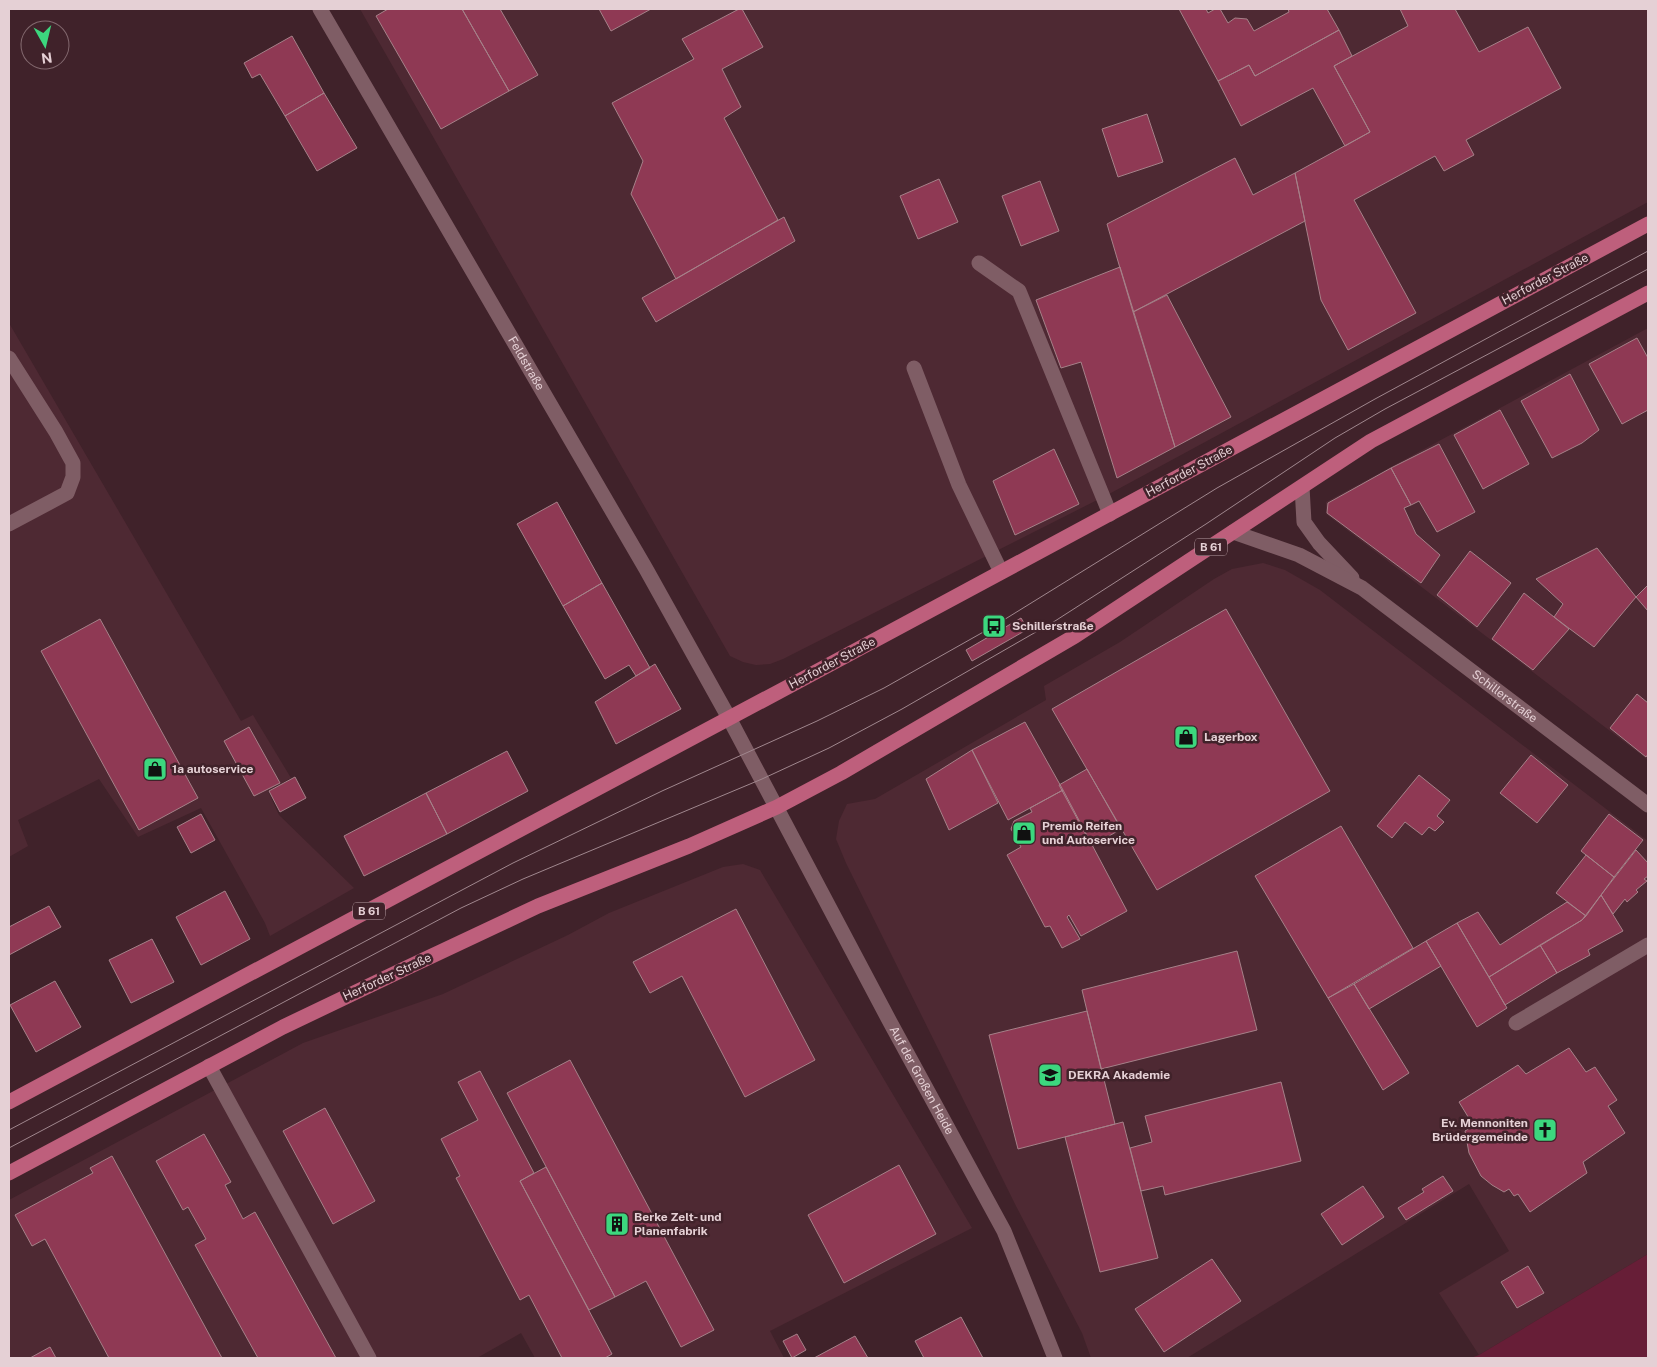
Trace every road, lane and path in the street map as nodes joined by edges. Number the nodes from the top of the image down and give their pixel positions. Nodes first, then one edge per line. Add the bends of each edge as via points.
1 (325, 10) edge
2 (1648, 224) edge
3 (980, 264) dead end
4 (1648, 293) edge
5 (9, 358) edge
6 (914, 368) dead end
7 (1302, 487) junction
8 (1110, 514) junction
9 (9, 524) edge
10 (1234, 532) junction
11 (1001, 572) junction
12 (1362, 588) junction
13 (729, 718) junction
14 (1648, 805) edge
15 (777, 808) junction
16 (1648, 945) edge
17 (1516, 1023) dead end
18 (209, 1066) junction
19 (9, 1102) edge
20 (9, 1173) edge
21 (369, 1358) edge
22 (1055, 1358) edge

1 - 13 street, Feldstraße
2 - 8 main road, Herforder Straße / B 61
3 - 8 street via 1019,291
4 - 7 main road, Herforder Straße / B 61 via 1371,441
5 - 9 street via 73,462 73,478 67,493
6 - 11 street via 959,485
7 - 10 main road, Herforder Straße / B 61
7 - 12 street, Schillerstraße via 1304,522 1319,543
8 - 11 main road, Herforder Straße / B 61
10 - 12 street, Schillerstraße via 1299,555
10 - 15 main road, Herforder Straße / B 61 via 1075,636
11 - 13 main road, Herforder Straße / B 61
12 - 14 street, Schillerstraße
13 - 15 street
13 - 19 main road, Herforder Straße / B 61
15 - 18 main road, Herforder Straße / B 61 via 538,906 283,1027
15 - 22 street, Auf der Großen Heide via 1004,1231
16 - 17 street
18 - 20 main road, Herforder Straße / B 61
18 - 21 street

